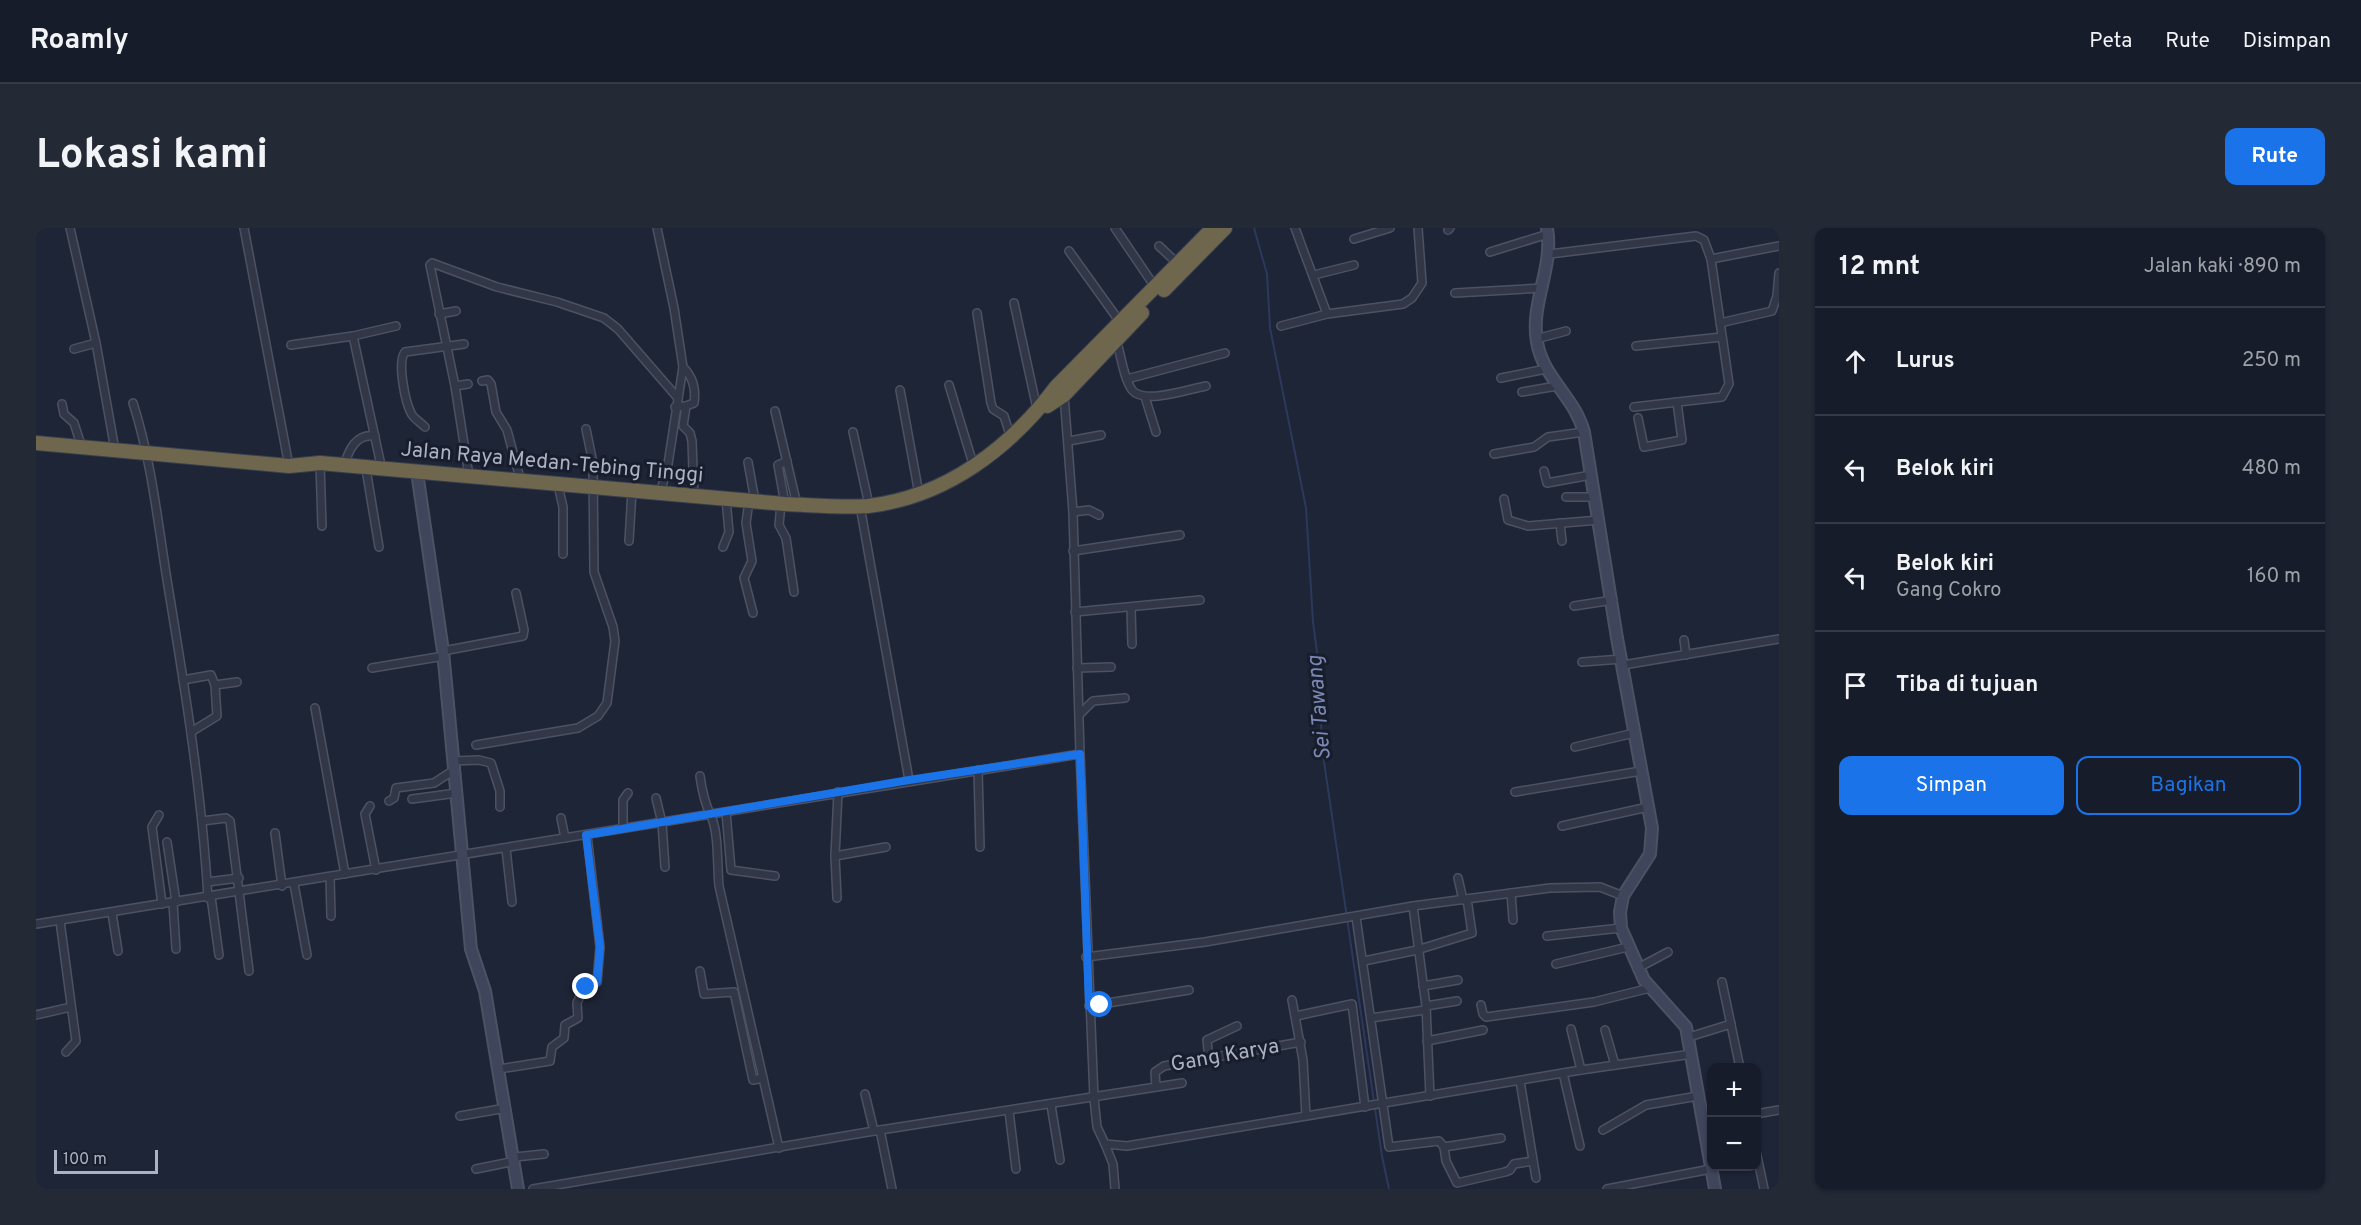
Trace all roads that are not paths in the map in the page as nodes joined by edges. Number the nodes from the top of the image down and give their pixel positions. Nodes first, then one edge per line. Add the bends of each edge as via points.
1 (70, 228) edge
2 (244, 228) edge
3 (657, 228) edge
4 (1115, 228) edge
5 (1225, 228) edge
6 (1295, 228) edge
7 (1390, 228) edge
8 (1418, 228) edge
9 (1206, 230) edge
10 (1548, 231) edge
11 (1354, 239) dead end
12 (1159, 246) dead end
13 (1779, 246) edge
14 (1069, 251) dead end
15 (1490, 252) dead end
16 (1550, 254) junction
17 (1711, 259) junction
18 (1177, 264) junction
19 (1354, 265) dead end
20 (1779, 273) edge
21 (1314, 275) junction
22 (1155, 287) junction
23 (1543, 288) junction
24 (1455, 293) dead end
25 (1014, 303) dead end
26 (456, 311) dead end
27 (977, 313) dead end
28 (439, 314) junction
29 (1327, 314) junction
30 (1120, 322) junction
31 (1720, 323) junction
32 (396, 326) dead end
33 (1281, 326) dead end
34 (1566, 331) dead end
35 (353, 336) junction
36 (1722, 337) junction
37 (1116, 339) junction
38 (1536, 339) junction
39 (96, 343) junction
40 (464, 344) dead end
41 (291, 345) dead end
42 (1636, 345) dead end
43 (447, 346) junction
44 (74, 349) dead end
45 (1225, 353) dead end
46 (683, 367) junction
47 (1546, 369) junction
48 (1501, 378) dead end
49 (1128, 379) junction
50 (482, 381) dead end
51 (468, 384) dead end
52 (949, 385) dead end
53 (455, 386) junction
54 (1206, 386) dead end
55 (1557, 386) junction
56 (900, 390) dead end
57 (1522, 393) dead end
58 (1064, 395) junction
59 (677, 397) junction
60 (1145, 397) junction
61 (1677, 402) junction
62 (133, 403) dead end
63 (62, 404) dead end
64 (680, 407) junction
65 (1634, 407) dead end
66 (775, 411) dead end
67 (1038, 412) junction
68 (1638, 418) dead end
69 (424, 427) dead end
70 (586, 429) dead end
71 (853, 432) dead end
72 (1156, 432) dead end
73 (1584, 432) junction
74 (375, 435) junction
75 (1101, 435) dead end
76 (1011, 438) junction
77 (1068, 441) junction
78 (36, 443) edge
79 (82, 447) junction
80 (115, 450) junction
81 (147, 453) junction
82 (1494, 454) dead end
83 (787, 461) junction
84 (748, 462) dead end
85 (320, 463) junction
86 (289, 466) junction
87 (343, 467) junction
88 (974, 467) junction
89 (366, 469) junction
90 (382, 470) junction
91 (1544, 471) dead end
92 (417, 472) junction
93 (1591, 475) junction
94 (469, 476) junction
95 (521, 482) junction
96 (558, 485) junction
97 (593, 488) junction
98 (632, 491) junction
99 (660, 494) junction
100 (919, 494) junction
101 (694, 496) junction
102 (1566, 497) dead end
103 (1595, 497) junction
104 (726, 499) junction
105 (1504, 499) dead end
106 (752, 501) junction
107 (788, 504) junction
108 (865, 506) junction
109 (1072, 512) junction
110 (1099, 515) dead end
111 (1599, 520) junction
112 (1560, 523) junction
113 (322, 526) dead end
114 (1180, 535) dead end
115 (628, 541) dead end
116 (1562, 542) dead end
117 (379, 547) dead end
118 (723, 547) dead end
119 (1073, 551) junction
120 (563, 554) dead end
121 (516, 592) dead end
122 (794, 592) dead end
123 (1200, 600) dead end
124 (1613, 600) junction
125 (1574, 606) dead end
126 (1131, 608) junction
127 (1075, 612) junction
128 (753, 613) dead end
129 (1779, 639) edge
130 (1684, 640) dead end
131 (1132, 644) dead end
132 (444, 654) junction
133 (1686, 655) junction
134 (1582, 662) dead end
135 (1622, 662) junction
136 (1111, 667) dead end
137 (372, 668) dead end
138 (1077, 668) junction
139 (183, 680) junction
140 (237, 682) dead end
141 (215, 685) junction
142 (1125, 698) dead end
143 (315, 708) dead end
144 (1080, 714) junction
145 (191, 732) junction
146 (1634, 733) junction
147 (476, 745) dead end
148 (1575, 747) dead end
149 (1080, 754) junction
150 (454, 765) junction
151 (978, 770) junction
152 (1641, 771) junction
153 (700, 776) dead end
154 (909, 780) junction
155 (838, 792) junction
156 (1515, 792) dead end
157 (457, 793) junction
158 (628, 794) dead end
159 (656, 798) dead end
160 (412, 799) dead end
161 (390, 801) dead end
162 (370, 807) dead end
163 (500, 807) dead end
164 (1648, 807) junction
165 (726, 813) junction
166 (159, 815) dead end
167 (711, 815) junction
168 (561, 818) dead end
169 (202, 821) junction
170 (662, 823) junction
171 (1562, 826) dead end
172 (623, 828) junction
173 (274, 833) dead end
174 (586, 835) junction
175 (565, 838) junction
176 (167, 842) dead end
177 (886, 847) dead end
178 (980, 847) dead end
179 (506, 849) junction
180 (463, 855) junction
181 (835, 855) junction
182 (665, 867) dead end
183 (376, 870) junction
184 (345, 874) junction
185 (775, 876) dead end
186 (238, 878) junction
187 (330, 878) junction
188 (1458, 878) dead end
189 (207, 882) junction
190 (294, 884) junction
191 (282, 886) junction
192 (241, 893) junction
193 (1511, 893) junction
194 (1623, 896) junction
195 (209, 897) junction
196 (837, 898) dead end
197 (1465, 899) junction
198 (512, 902) dead end
199 (174, 903) junction
200 (162, 904) junction
201 (1413, 906) junction
202 (112, 913) junction
203 (331, 916) dead end
204 (1354, 917) junction
205 (1513, 920) dead end
206 (60, 921) junction
207 (36, 924) edge
208 (1622, 928) junction
209 (1547, 936) dead end
210 (1628, 947) junction
211 (176, 949) dead end
212 (1418, 950) junction
213 (118, 951) dead end
214 (1668, 952) dead end
215 (219, 955) dead end
216 (307, 955) dead end
217 (1086, 957) junction
218 (1364, 961) junction
219 (1556, 964) dead end
220 (1638, 968) junction
221 (249, 971) dead end
222 (700, 971) dead end
223 (1458, 980) dead end
224 (1722, 981) dead end
225 (1423, 986) junction
226 (1650, 988) junction
227 (1189, 990) dead end
228 (1292, 1000) dead end
229 (1457, 1001) dead end
230 (1481, 1005) dead end
231 (1089, 1006) junction
232 (71, 1007) junction
233 (1425, 1008) junction
234 (36, 1015) edge
235 (1296, 1016) junction
236 (1371, 1018) junction
237 (1731, 1024) junction
238 (1237, 1026) dead end
239 (1571, 1029) dead end
240 (1483, 1030) dead end
241 (1605, 1030) dead end
242 (1689, 1037) junction
243 (1427, 1041) junction
244 (1301, 1042) junction
245 (66, 1052) dead end
246 (1692, 1053) junction
247 (1209, 1059) junction
248 (1739, 1063) edge
249 (1615, 1065) junction
250 (499, 1069) junction
251 (1581, 1070) junction
252 (1563, 1073) junction
253 (763, 1078) junction
254 (1520, 1081) junction
255 (1182, 1083) dead end
256 (1156, 1087) junction
257 (865, 1095) dead end
258 (1430, 1096) junction
259 (1698, 1096) junction
260 (1094, 1098) junction
261 (1384, 1104) junction
262 (1051, 1105) junction
263 (1366, 1107) junction
264 (506, 1108) junction
265 (1779, 1110) edge
266 (1009, 1112) junction
267 (1761, 1113) edge
268 (460, 1116) dead end
269 (1306, 1116) junction
270 (1707, 1120) edge
271 (877, 1130) junction
272 (1604, 1130) dead end
273 (1501, 1138) dead end
274 (1105, 1144) junction
275 (1580, 1146) dead end
276 (1444, 1147) junction
277 (779, 1148) junction
278 (544, 1154) dead end
279 (515, 1159) junction
280 (1060, 1160) dead end
281 (1533, 1161) junction
282 (476, 1169) dead end
283 (1016, 1169) dead end
284 (1707, 1170) edge
285 (1712, 1171) edge
286 (1760, 1171) edge
287 (1536, 1178) dead end
288 (1616, 1188) edge
289 (518, 1189) edge
290 (533, 1189) edge
291 (892, 1189) edge
292 (1114, 1189) edge
293 (1607, 1189) edge
294 (1715, 1189) edge
295 (1764, 1189) edge

1 - 39 street
2 - 86 street
3 - 46 street
4 - 22 street
5 - 37 highway, Jalan Raya Medan-Tebing Tinggi
6 - 21 street
7 - 11 street
8 - 29 street via 1422,283 1412,298 1403,304
9 - 18 highway, Jalan Raya Medan-Tebing Tinggi
10 - 15 street
10 - 16 street
12 - 18 street
13 - 17 street
14 - 30 street
16 - 17 street via 1696,236 1704,240
16 - 23 street
17 - 31 street
18 - 22 highway, Jalan Raya Medan-Tebing Tinggi
19 - 21 street
20 - 31 street via 1772,311
21 - 29 street
22 - 30 highway, Jalan Raya Medan-Tebing Tinggi
23 - 24 street
23 - 38 street via 1536,311
25 - 67 street
26 - 28 street
27 - 76 street via 991,403 1004,416
28 - 43 street
28 - 59 street via 430,265 434,263 604,318
29 - 33 street
30 - 67 highway, Jalan Raya Medan-Tebing Tinggi via 1056,387
31 - 36 street
32 - 35 street
34 - 38 street
35 - 41 street
35 - 74 street
36 - 42 street
36 - 61 street via 1727,392 1722,397
37 - 49 street
37 - 58 highway, Jalan Raya Medan-Tebing Tinggi
38 - 47 street
39 - 44 street
39 - 80 street
40 - 43 street
43 - 53 street
43 - 69 street via 405,352 400,359 411,412
45 - 49 street
46 - 59 street
46 - 64 street via 692,378 695,398 694,403
47 - 48 street
47 - 55 street
49 - 60 street via 1133,391
50 - 95 street via 488,380 490,384
51 - 53 street
52 - 88 street
53 - 94 street
54 - 60 street
55 - 57 street
55 - 73 street via 1578,412
56 - 100 street
58 - 67 highway, Jalan Raya Medan-Tebing Tinggi
58 - 77 street
59 - 64 street
60 - 72 street
61 - 65 street
61 - 68 street via 1682,440 1644,447
62 - 81 street
63 - 79 street
64 - 99 street
64 - 101 street via 683,426 691,437
66 - 83 street
67 - 76 highway, Jalan Raya Medan-Tebing Tinggi
70 - 97 street via 592,452
71 - 108 street
73 - 82 street via 1548,437 1534,447
73 - 93 street
74 - 87 street via 362,437 350,447
74 - 90 street
75 - 77 street
76 - 88 highway, Jalan Raya Medan-Tebing Tinggi
77 - 109 street
78 - 79 highway, Jalan Raya Medan-Tebing Tinggi
79 - 80 highway, Jalan Raya Medan-Tebing Tinggi
80 - 81 highway, Jalan Raya Medan-Tebing Tinggi
81 - 86 highway, Jalan Raya Medan-Tebing Tinggi
81 - 139 street
83 - 107 street
83 - 107 street via 778,465
84 - 106 street
85 - 86 highway, Jalan Raya Medan-Tebing Tinggi
85 - 87 highway, Jalan Raya Medan-Tebing Tinggi
85 - 113 street
87 - 89 highway, Jalan Raya Medan-Tebing Tinggi
88 - 100 highway, Jalan Raya Medan-Tebing Tinggi
89 - 90 highway, Jalan Raya Medan-Tebing Tinggi
89 - 117 street
90 - 92 highway, Jalan Raya Medan-Tebing Tinggi
91 - 93 street via 1547,483
92 - 94 highway, Jalan Raya Medan-Tebing Tinggi
92 - 132 street
93 - 103 street
94 - 95 highway, Jalan Raya Medan-Tebing Tinggi
95 - 96 highway, Jalan Raya Medan-Tebing Tinggi
96 - 97 highway, Jalan Raya Medan-Tebing Tinggi
96 - 120 street via 563,507
97 - 98 highway, Jalan Raya Medan-Tebing Tinggi
97 - 147 street via 594,572 615,641 607,703 598,716 578,728
98 - 99 highway, Jalan Raya Medan-Tebing Tinggi
98 - 115 street
99 - 101 highway, Jalan Raya Medan-Tebing Tinggi
100 - 108 highway, Jalan Raya Medan-Tebing Tinggi
101 - 104 highway, Jalan Raya Medan-Tebing Tinggi
102 - 103 street
103 - 111 street
104 - 106 highway, Jalan Raya Medan-Tebing Tinggi
104 - 118 street via 729,532
105 - 112 street via 1511,522 1528,526
106 - 107 highway, Jalan Raya Medan-Tebing Tinggi
106 - 128 street via 746,523 752,561 744,578
107 - 108 highway, Jalan Raya Medan-Tebing Tinggi
107 - 122 street via 779,525 786,538
108 - 154 street
109 - 110 street via 1089,510
109 - 119 street
111 - 112 street
111 - 124 street
112 - 116 street
114 - 119 street
119 - 127 street
121 - 132 street via 523,636
123 - 126 street
124 - 125 street
124 - 135 street
126 - 127 street
126 - 131 street
127 - 138 street
129 - 133 street
130 - 133 street
132 - 137 street
132 - 150 street
133 - 135 street
134 - 135 street
135 - 146 street
136 - 138 street
138 - 144 street
139 - 141 street via 211,675
139 - 145 street
140 - 141 street
141 - 145 street via 216,716
142 - 144 street via 1098,700
143 - 184 street
144 - 149 street
145 - 169 street
146 - 148 street
146 - 152 street
149 - 151 street
149 - 217 street
150 - 157 street
150 - 161 street via 434,783 396,788
150 - 163 street via 479,760 490,763 500,791
151 - 154 street
151 - 178 street
152 - 156 street
152 - 164 street
153 - 167 street via 705,808
154 - 155 street
155 - 165 street
155 - 181 street
157 - 160 street
157 - 180 street
158 - 172 street via 623,800
159 - 170 street
162 - 183 street via 365,814
164 - 171 street
164 - 194 street via 1652,849
165 - 167 street
165 - 185 street via 731,870
166 - 200 street via 152,827
167 - 170 street
167 - 253 street via 719,886
168 - 175 street
169 - 186 street via 231,821
169 - 189 street
170 - 172 street
170 - 182 street
172 - 174 street
173 - 191 street
174 - 175 street
174 - 250 street via 600,947 597,982 581,993 578,1018 565,1025 564,1038 552,1047 549,1061
175 - 179 street
176 - 199 street
177 - 181 street
179 - 180 street
179 - 198 street
180 - 183 street
180 - 250 street via 471,949 485,991
181 - 196 street
183 - 184 street
184 - 187 street
186 - 189 street
186 - 192 street
187 - 190 street
187 - 203 street
188 - 197 street
189 - 195 street
190 - 191 street
190 - 216 street
191 - 192 street
192 - 195 street
192 - 221 street
193 - 194 street via 1596,886
193 - 197 street
193 - 205 street
194 - 208 street
195 - 199 street
195 - 215 street
197 - 201 street
197 - 212 street via 1472,933
199 - 200 street
199 - 211 street
200 - 202 street
201 - 204 street
201 - 212 street
202 - 206 street
202 - 213 street
204 - 217 street
204 - 218 street
206 - 207 street
206 - 232 street
208 - 209 street
208 - 210 street
210 - 219 street
210 - 220 street
212 - 218 street
212 - 225 street
214 - 220 street
217 - 231 street
218 - 236 street
220 - 226 street
222 - 253 street via 704,994 734,992 753,1080
223 - 225 street
224 - 237 street
225 - 233 street
226 - 230 street via 1594,1002 1486,1017
226 - 242 street via 1680,1018
227 - 231 street
228 - 235 street
229 - 233 street
231 - 260 street
232 - 234 street
232 - 245 street via 76,1041
233 - 236 street
233 - 243 street
235 - 244 street
235 - 263 street via 1352,1004
236 - 261 street
237 - 242 street
237 - 248 street
238 - 247 street via 1207,1040
239 - 251 street
240 - 243 street
241 - 249 street
242 - 246 street
243 - 258 street
244 - 247 street, Gang Karya
244 - 269 street, Gang Karya
246 - 249 street
246 - 259 street
247 - 256 street, Gang Karya via 1157,1068
249 - 251 street
250 - 264 street
251 - 252 street
252 - 254 street
252 - 275 street
253 - 277 street
254 - 258 street
254 - 281 street
255 - 256 street
256 - 260 street, Gang Karya
257 - 271 street
258 - 261 street
259 - 270 street
259 - 272 street via 1646,1105
260 - 262 street, Gang Karya
260 - 274 street via 1097,1127
261 - 263 street
261 - 276 street via 1390,1148 1439,1141
262 - 266 street, Gang Karya
262 - 280 street
263 - 269 street
264 - 268 street
264 - 279 street
265 - 267 street
266 - 271 street, Gang Karya
266 - 283 street
269 - 274 street via 1127,1146
271 - 277 street, Gang Karya
271 - 291 street
273 - 276 street
274 - 292 street via 1113,1164
276 - 281 street via 1457,1183
277 - 290 street, Gang Karya
278 - 279 street
279 - 282 street
279 - 289 street
281 - 287 street
284 - 288 street
285 - 294 street
286 - 295 street
288 - 293 street

